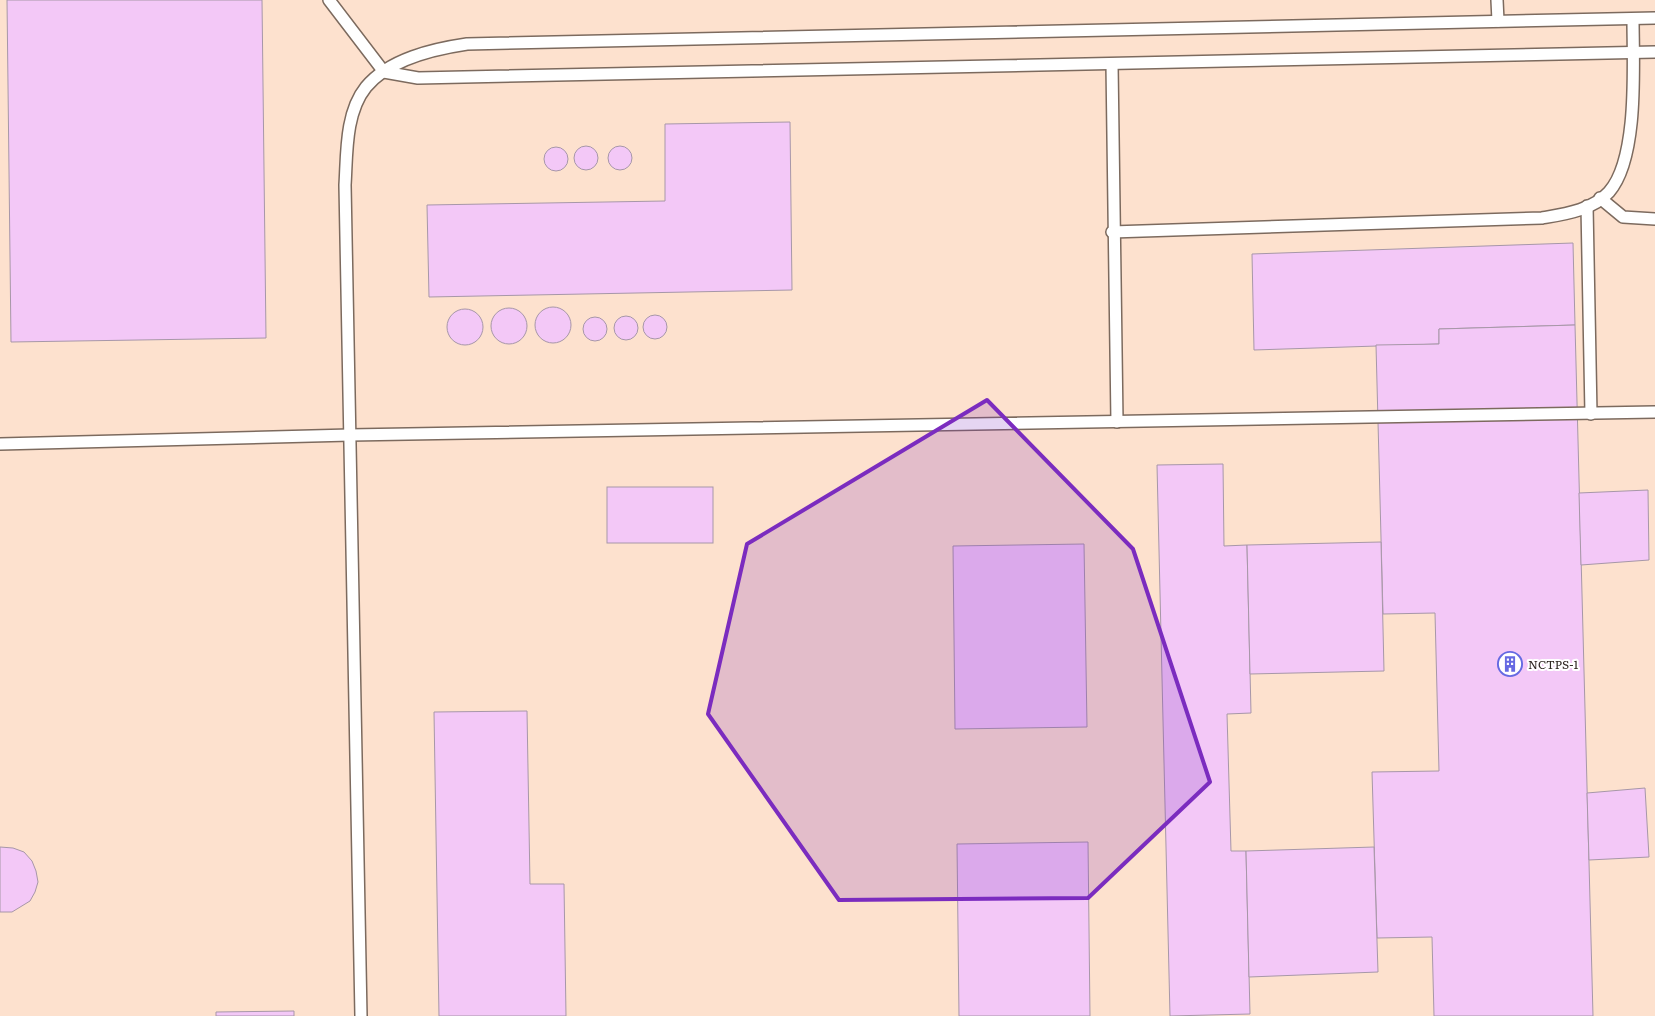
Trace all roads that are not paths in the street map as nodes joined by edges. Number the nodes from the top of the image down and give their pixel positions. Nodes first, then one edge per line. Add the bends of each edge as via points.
1 (329, 0) edge
2 (1497, 0) edge
3 (1655, 18) edge
4 (1632, 19) junction
5 (1498, 22) junction
6 (1655, 52) edge
7 (1633, 53) junction
8 (1112, 64) junction
9 (384, 72) junction
10 (1600, 198) junction
11 (1587, 206) junction
12 (1655, 219) edge
13 (1112, 232) junction
14 (1655, 412) edge
15 (1591, 414) junction
16 (1117, 422) junction
17 (350, 435) junction
18 (0, 444) edge
19 (361, 1016) edge

1 - 9 lane
2 - 5 lane
3 - 4 lane
4 - 5 lane
4 - 7 lane
5 - 9 lane via 467,44 414,56
6 - 7 lane
7 - 8 lane
7 - 10 lane via 1631,130 1624,163 1609,192
8 - 9 lane via 418,78
8 - 13 lane
9 - 17 lane via 365,88 355,109 348,139 345,185
10 - 11 lane
10 - 12 lane via 1624,217
11 - 13 lane via 1580,211 1542,218
11 - 15 lane
13 - 16 lane
14 - 15 lane
15 - 16 lane
16 - 17 lane
17 - 18 lane
17 - 19 lane

